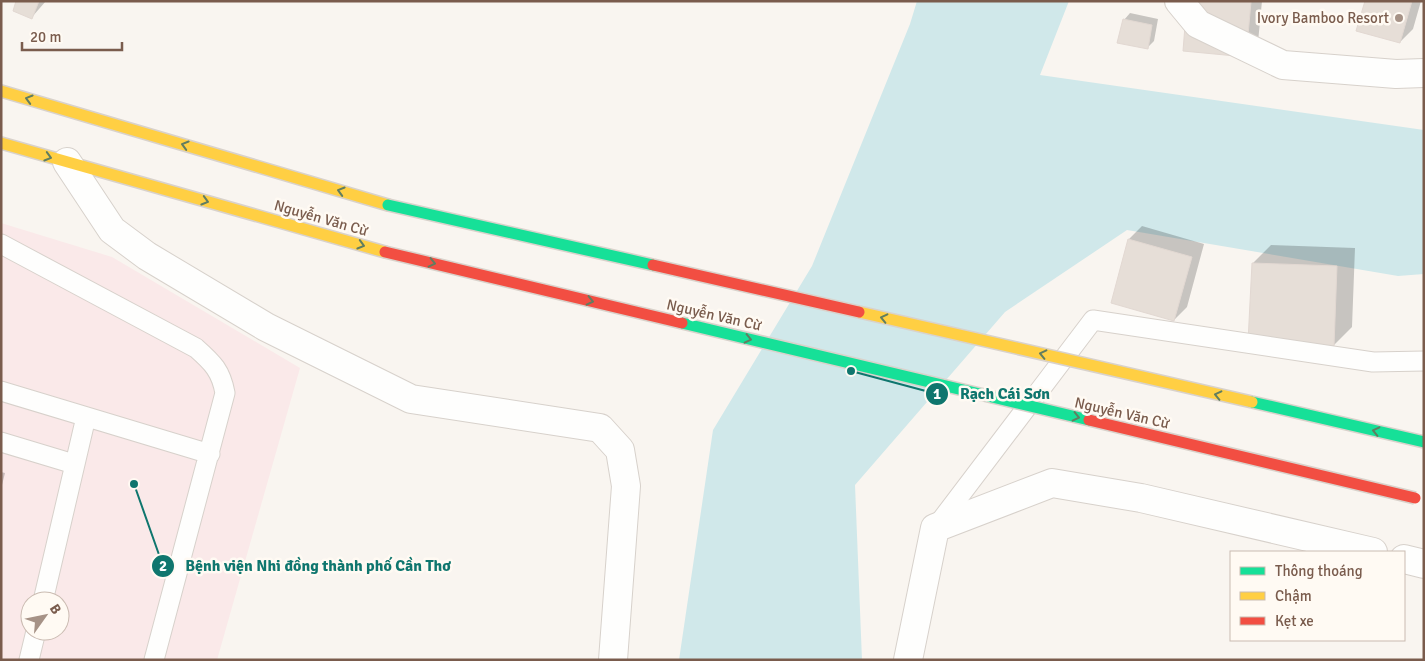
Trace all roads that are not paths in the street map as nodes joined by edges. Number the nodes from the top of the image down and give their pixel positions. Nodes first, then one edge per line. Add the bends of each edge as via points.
1 (1179, 1) edge
2 (1424, 74) edge
3 (1, 91) edge
4 (1, 143) edge
5 (67, 162) junction
6 (1, 244) edge
7 (1424, 361) edge
8 (1, 391) edge
9 (86, 417) junction
10 (1, 442) edge
11 (1424, 442) edge
12 (210, 454) junction
13 (74, 464) junction
14 (1419, 499) edge
15 (935, 528) junction
16 (1369, 551) edge
17 (1405, 559) edge
18 (1424, 564) edge
19 (45, 591) edge
20 (34, 641) edge
21 (30, 660) edge
22 (154, 660) edge
23 (613, 660) edge
24 (908, 660) edge

1 - 2 street via 1198,24 1283,65
11 -> 3 main road, Nguyễn Văn Cừ, bridge via 388,205
4 -> 5 main road, Nguyễn Văn Cừ
5 -> 14 main road, Nguyễn Văn Cừ, bridge via 384,252
5 - 23 street via 112,230 147,256 274,331 411,399 600,428 620,450 626,486
6 - 12 lane via 196,348 209,360 222,380 225,393
7 - 15 lane via 1373,362 1093,320
8 - 9 lane
9 - 12 lane
9 - 13 lane
10 - 13 lane
12 - 22 lane
13 - 19 lane
15 - 16 street via 1052,483 1141,498
15 - 24 street
17 - 18 street
20 - 21 lane

